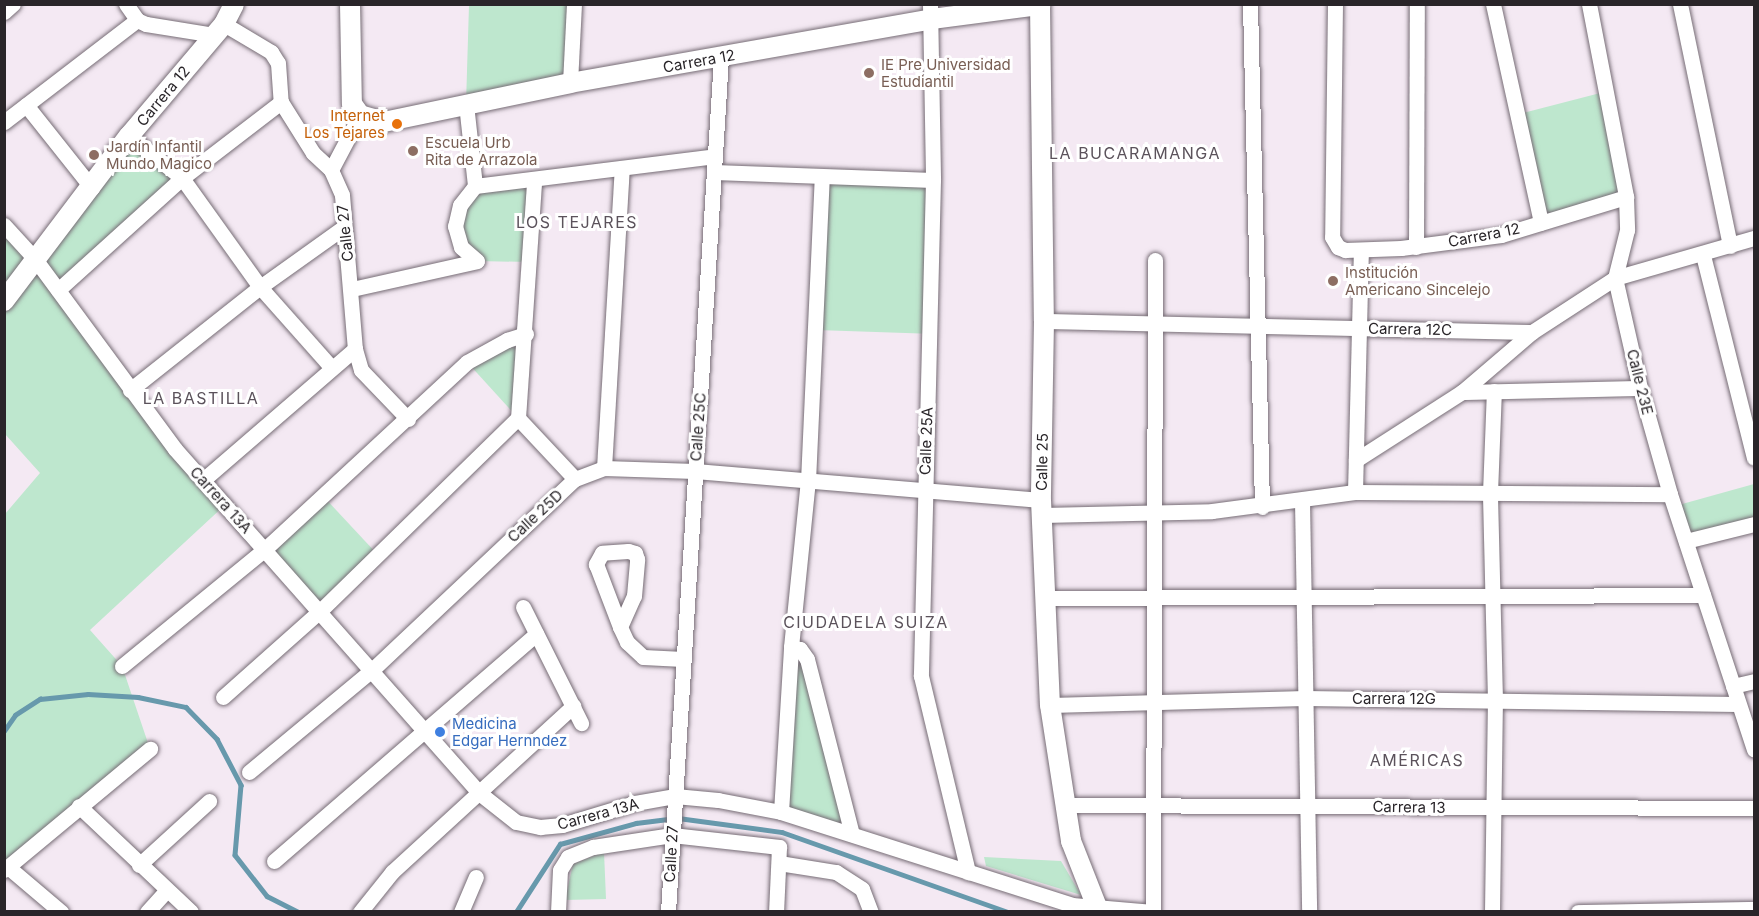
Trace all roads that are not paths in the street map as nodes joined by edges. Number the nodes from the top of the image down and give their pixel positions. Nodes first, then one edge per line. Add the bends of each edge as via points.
1 (13, 4) edge
2 (126, 4) edge
3 (234, 4) edge
4 (350, 4) edge
5 (574, 4) edge
6 (1250, 4) edge
7 (1335, 4) edge
8 (1417, 4) edge
9 (1493, 4) edge
10 (1589, 4) edge
11 (1680, 4) edge
12 (1040, 5) edge
13 (4, 12) edge
14 (138, 12) edge
15 (931, 12) edge
16 (219, 29) junction
17 (721, 58) junction
18 (570, 83) junction
19 (281, 102) junction
20 (466, 104) junction
21 (26, 105) junction
22 (360, 115) junction
23 (4, 122) edge
24 (129, 136) junction
25 (715, 156) junction
26 (622, 169) junction
27 (331, 170) junction
28 (714, 172) junction
29 (822, 177) junction
30 (182, 178) junction
31 (933, 180) junction
32 (534, 182) junction
33 (475, 186) junction
34 (92, 188) junction
35 (1626, 197) junction
36 (1541, 223) junction
37 (4, 225) edge
38 (344, 227) junction
39 (1755, 238) edge
40 (1730, 246) junction
41 (1416, 247) junction
42 (1361, 250) junction
43 (1703, 255) junction
44 (35, 260) junction
45 (1155, 260) dead end
46 (1615, 278) junction
47 (260, 287) junction
48 (351, 289) junction
49 (58, 290) junction
50 (4, 301) edge
51 (1044, 321) junction
52 (1153, 324) junction
53 (1256, 327) junction
54 (1359, 328) junction
55 (1532, 332) junction
56 (526, 334) junction
57 (355, 349) junction
58 (332, 369) junction
59 (1640, 388) junction
60 (130, 390) junction
61 (1494, 391) junction
62 (1462, 392) junction
63 (518, 418) junction
64 (408, 419) junction
65 (1755, 458) edge
66 (1356, 460) junction
67 (604, 468) junction
68 (695, 471) junction
69 (574, 479) junction
70 (202, 480) junction
71 (808, 481) junction
72 (924, 490) junction
73 (1355, 492) junction
74 (1490, 493) junction
75 (1670, 494) junction
76 (1302, 501) junction
77 (1262, 507) junction
78 (1042, 508) junction
79 (1155, 515) junction
80 (1755, 524) edge
81 (1686, 541) junction
82 (265, 549) junction
83 (1702, 595) junction
84 (1305, 596) junction
85 (1155, 597) junction
86 (1495, 597) junction
87 (1045, 598) junction
88 (523, 607) dead end
89 (320, 611) junction
90 (620, 627) junction
91 (536, 634) junction
92 (791, 647) junction
93 (683, 659) junction
94 (122, 666) dead end
95 (372, 670) junction
96 (1755, 681) edge
97 (1733, 686) junction
98 (223, 697) dead end
99 (1305, 698) junction
100 (1495, 700) junction
101 (1154, 703) junction
102 (1737, 704) junction
103 (1050, 705) junction
104 (573, 706) junction
105 (581, 723) dead end
106 (427, 731) junction
107 (150, 749) dead end
108 (1755, 750) edge
109 (249, 772) dead end
110 (478, 792) junction
111 (209, 801) dead end
112 (674, 802) junction
113 (1153, 804) junction
114 (1063, 805) junction
115 (79, 806) junction
116 (1308, 806) junction
117 (1492, 808) junction
118 (1755, 808) edge
119 (781, 812) junction
120 (672, 830) junction
121 (852, 834) junction
122 (274, 861) dead end
123 (779, 863) junction
124 (139, 865) junction
125 (6, 868) edge
126 (968, 872) junction
127 (476, 877) dead end
128 (166, 891) junction
129 (1755, 909) edge
130 (1098, 910) edge
131 (61, 912) edge
132 (147, 912) edge
133 (191, 912) edge
134 (360, 912) edge
135 (461, 912) edge
136 (558, 912) edge
137 (668, 912) edge
138 (776, 912) edge
139 (871, 912) edge
140 (1153, 912) edge
141 (1309, 912) edge
142 (1492, 912) edge
143 (1578, 912) edge

1 - 13 street
2 - 14 street
3 - 16 street, Carrera 12
4 - 22 street via 349,91
5 - 18 street
6 - 53 street
7 - 42 street, Carrera 12 via 1332,237 1338,247
8 - 41 street
9 - 36 street
10 - 35 street, Calle 23E
11 - 40 street
12 - 15 street, Carrera 12
12 - 51 street, Calle 25
14 - 16 street via 156,28
14 - 21 street
15 - 17 street, Carrera 12
15 - 31 street, Calle 25A
16 - 19 street via 271,52 278,63
16 - 24 street, Carrera 12
17 - 18 street, Carrera 12
17 - 25 street, Calle 25C
18 - 20 street, Carrera 12
19 - 27 street via 313,153
19 - 30 street
20 - 22 street, Carrera 12 via 384,122
20 - 33 street
21 - 23 street
21 - 34 street
22 - 27 street
24 - 30 street
24 - 34 street, Carrera 12
25 - 26 street
25 - 28 street, Calle 25C
26 - 32 street
26 - 67 street
27 - 38 street, Calle 27 via 342,195
28 - 29 street
28 - 68 street, Calle 25C
29 - 31 street
29 - 71 street
30 - 47 street
30 - 49 street
31 - 72 street, Calle 25A
32 - 33 street
32 - 56 street
33 - 48 street via 460,205 455,226 461,247 477,261
34 - 44 street, Carrera 12
35 - 36 street, Carrera 12
35 - 46 street, Calle 23E via 1627,230
36 - 41 street, Carrera 12 via 1501,235
37 - 44 street, Carrera 13A
38 - 47 street
38 - 48 street, Calle 27
39 - 40 street
40 - 43 street
41 - 42 street, Carrera 12
42 - 54 street
43 - 46 street
43 - 65 street
44 - 49 street, Carrera 13A
44 - 50 street, Carrera 12
45 - 52 street
46 - 55 street
46 - 59 street, Calle 23E
47 - 58 street
47 - 60 street
48 - 57 street, Calle 27
49 - 60 street, Carrera 13A
51 - 52 street, Carrera 12C
51 - 78 street, Calle 25
52 - 53 street, Carrera 12C
52 - 79 street
53 - 54 street, Carrera 12C
53 - 77 street
54 - 55 street, Carrera 12C
54 - 66 street
55 - 62 street
56 - 63 street
56 - 64 street via 466,362
57 - 58 street
57 - 64 street, Calle 27 via 362,370
58 - 70 street
59 - 61 street
59 - 75 street, Calle 23E
60 - 70 street, Carrera 13A
61 - 62 street
61 - 74 street
62 - 66 street
63 - 69 street
63 - 89 street
64 - 82 street
66 - 73 street
67 - 68 street
67 - 69 street, Calle 25D
68 - 71 street
68 - 93 street, Calle 25C
69 - 95 street, Calle 25D
70 - 82 street, Carrera 13A
71 - 72 street
71 - 92 street
72 - 78 street
72 - 126 street, Calle 25A via 921,676
73 - 74 street
73 - 76 street
74 - 75 street
74 - 86 street
75 - 81 street, Calle 23E
76 - 77 street
76 - 84 street
77 - 79 street
78 - 79 street
78 - 87 street, Calle 25
79 - 85 street
80 - 81 street
81 - 83 street, Calle 23E
82 - 89 street, Carrera 13A
82 - 94 street
83 - 86 street
83 - 97 street, Calle 23E
84 - 85 street
84 - 86 street
84 - 99 street
85 - 87 street
85 - 101 street
86 - 100 street
87 - 103 street, Calle 25
88 - 91 street
89 - 95 street, Carrera 13A
89 - 98 street
90 - 90 street via 596,564 602,553 628,551 635,553 637,559 634,596
90 - 93 street via 636,653
91 - 104 street
91 - 106 street
92 - 119 street
92 - 121 street via 800,649 807,659
93 - 112 street, Calle 25C
95 - 106 street, Carrera 13A
95 - 109 street, Calle 25D
96 - 97 street
97 - 102 street, Calle 23E
99 - 100 street, Carrera 12G
99 - 101 street, Carrera 12G
99 - 116 street
100 - 102 street, Carrera 12G
100 - 117 street
101 - 103 street, Carrera 12G
101 - 113 street
102 - 108 street, Calle 23E
103 - 114 street, Calle 25
104 - 105 street
104 - 110 street
106 - 110 street, Carrera 13A
106 - 122 street
107 - 115 street
110 - 112 street, Carrera 13A via 516,822 540,827
110 - 134 street via 392,872
111 - 124 street
112 - 119 street, Carrera 13A via 718,800
112 - 120 street, Calle 27
113 - 114 street, Carrera 13
113 - 116 street, Carrera 13
113 - 140 street
114 - 130 street, Calle 25 via 1071,841
115 - 124 street
115 - 125 street
116 - 117 street, Carrera 13
116 - 141 street
117 - 118 street, Carrera 13
117 - 142 street
119 - 121 street, Carrera 13A
120 - 123 street via 779,847
120 - 136 street via 593,847 568,857 560,870
120 - 137 street, Calle 27
121 - 126 street, Carrera 13A
123 - 138 street
123 - 139 street via 836,872 862,889
124 - 128 street
125 - 131 street
126 - 130 street, Carrera 13A
127 - 135 street
128 - 132 street
128 - 133 street
129 - 143 street
130 - 140 street, Carrera 13A

